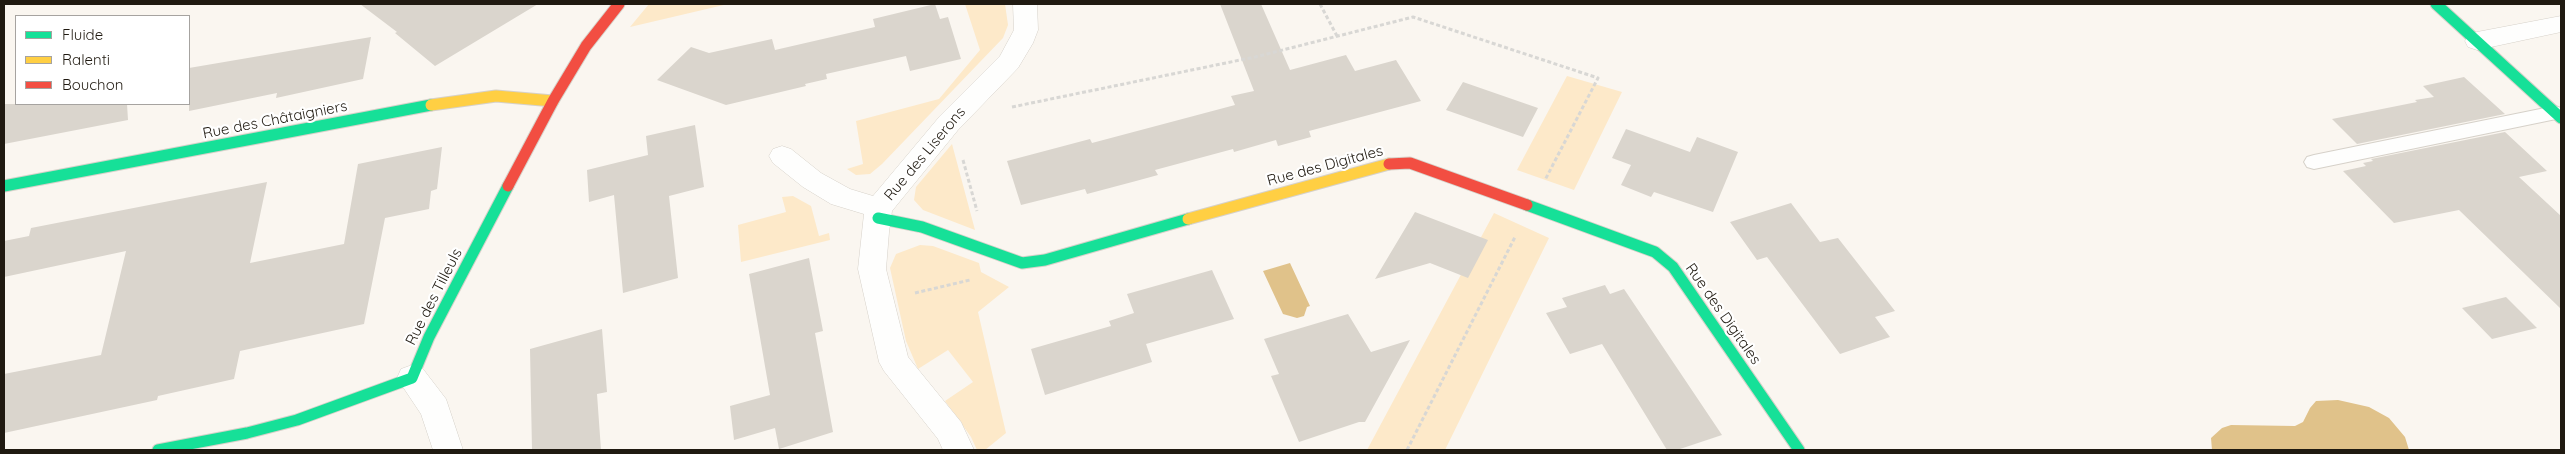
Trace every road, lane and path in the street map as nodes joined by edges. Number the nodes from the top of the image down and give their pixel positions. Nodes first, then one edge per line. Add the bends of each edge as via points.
1 (620, 4) edge
2 (1024, 4) edge
3 (1320, 4) edge
4 (2436, 4) edge
5 (2561, 24) edge
6 (1337, 36) junction
7 (2477, 41) junction
8 (553, 101) junction
9 (1009, 108) dead end
10 (2558, 116) edge
11 (782, 156) dead end
12 (963, 159) dead end
13 (2314, 162) dead end
14 (1545, 180) dead end
15 (4, 186) edge
16 (879, 213) junction
17 (979, 220) dead end
18 (1518, 232) dead end
19 (973, 279) dead end
20 (911, 294) dead end
21 (412, 378) junction
22 (158, 450) edge
23 (448, 450) edge
24 (958, 450) edge
25 (1408, 450) edge
26 (1799, 450) edge

1 - 8 street, Rue des Tilleuls via 586,46
2 - 16 street, Rue des Liserons via 1026,30 1022,44 1009,62 949,123
3 - 6 path
4 - 7 street
5 - 7 street
6 - 9 path via 1255,57
6 - 14 path via 1413,17 1598,78
7 - 10 street
8 - 15 street, Rue des Châtaigniers via 496,96 465,100
8 - 21 street, Rue des Tilleuls via 429,337
10 - 13 lane
11 - 16 street via 812,180
12 - 17 path
16 - 24 street, Rue des Liserons via 872,269 894,362 950,431
16 - 26 street, Rue des Digitales via 1030,262 1384,164 1410,163 1655,252 1672,267
18 - 25 path
19 - 20 path
21 - 22 street via 297,420
21 - 23 street via 435,408

